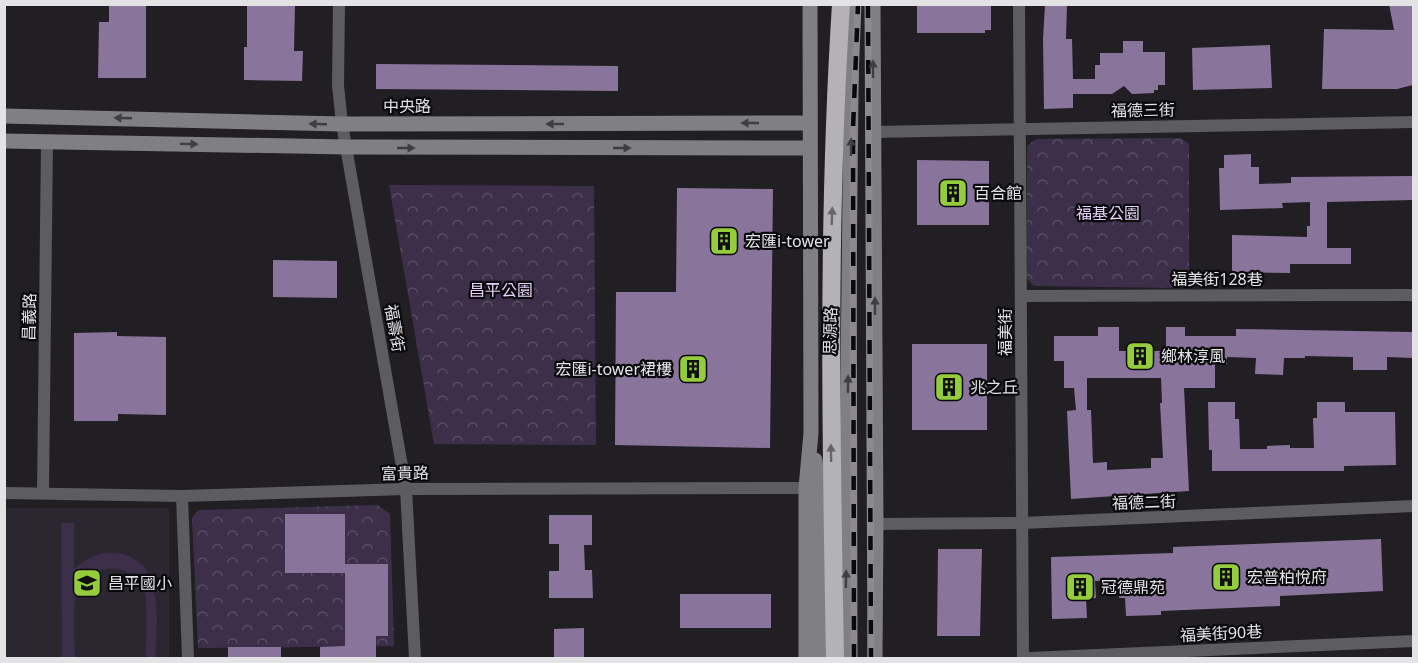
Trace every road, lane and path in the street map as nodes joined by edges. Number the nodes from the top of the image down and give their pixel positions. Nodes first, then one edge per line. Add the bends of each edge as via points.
1 (339, 4) edge
2 (810, 4) edge
3 (841, 4) edge
4 (852, 4) edge
5 (873, 4) edge
6 (1019, 4) edge
7 (4, 116) edge
8 (1413, 122) edge
9 (809, 123) junction
10 (342, 124) junction
11 (1020, 129) junction
12 (873, 132) junction
13 (4, 141) edge
14 (47, 142) junction
15 (347, 147) junction
16 (809, 148) junction
17 (1413, 295) edge
18 (1021, 296) junction
19 (811, 433) junction
20 (806, 488) junction
21 (406, 489) junction
22 (43, 492) junction
23 (4, 493) edge
24 (182, 496) junction
25 (1413, 506) edge
26 (1022, 523) junction
27 (876, 524) junction
28 (1413, 641) edge
29 (188, 658) edge
30 (415, 658) edge
31 (806, 658) edge
32 (820, 658) edge
33 (835, 658) edge
34 (845, 658) edge
35 (875, 658) edge
36 (1023, 658) edge
37 (1029, 658) edge

1 - 10 street, 福壽街 via 338,85
2 - 9 main road, 思源路
33 -> 3 highway via 830,291
34 -> 4 main road, 思源路
12 -> 5 main road
6 - 11 street, 福美街
10 -> 7 main road, 中央路
8 - 11 street, 福德三街
9 -> 10 main road, 中央路
9 - 16 main road, 思源路
10 - 15 street, 福壽街
11 - 12 street, 福德三街
11 - 18 street, 福美街
27 -> 12 main road
13 - 14 main road
14 -> 15 main road
14 - 22 street, 昌義路
15 -> 16 main road
15 - 21 street, 福壽街
16 - 19 main road, 思源路
17 - 18 street, 福美街128巷
18 - 26 street, 福美街
19 - 20 main road, 思源路
19 - 32 main road, 思源路 via 819,494
20 - 21 street, 富貴路
20 - 31 main road, 思源路
21 - 24 street, 富貴路
21 - 30 street, 福壽街
22 - 23 street, 富貴路
22 - 24 street, 富貴路
24 - 29 street
25 - 26 street, 福德二街
26 - 27 street, 福德二街
26 - 36 street, 福美街
27 - 35 main road
28 - 37 street, 福美街90巷

